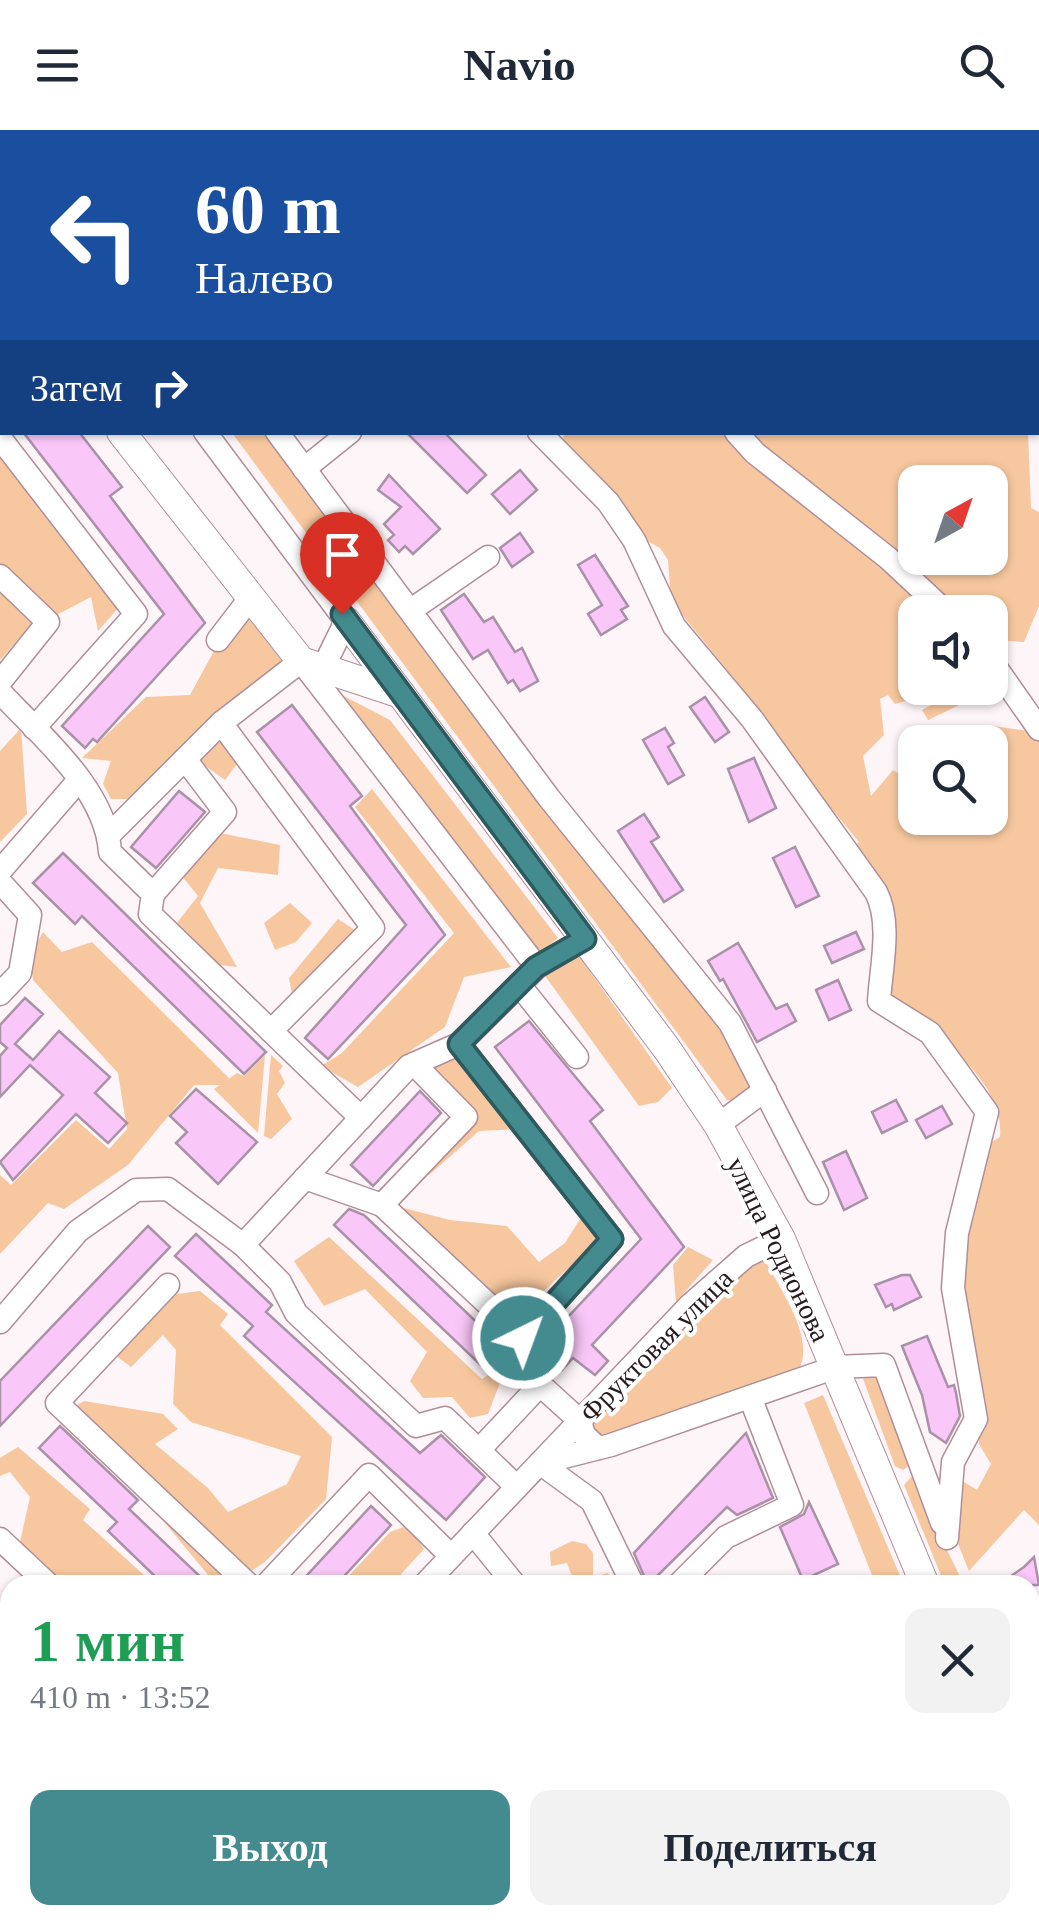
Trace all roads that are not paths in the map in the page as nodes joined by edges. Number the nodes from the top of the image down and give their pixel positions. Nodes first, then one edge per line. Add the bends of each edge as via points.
1 (124, 435) edge
2 (207, 435) edge
3 (279, 435) edge
4 (346, 435) edge
5 (542, 435) edge
6 (739, 435) edge
7 (0, 438) edge
8 (304, 469) junction
9 (488, 557) dead end
10 (0, 576) edge
11 (928, 595) edge
12 (250, 597) junction
13 (411, 610) junction
14 (346, 621) junction
15 (218, 640) dead end
16 (312, 665) junction
17 (0, 682) edge
18 (1008, 685) edge
19 (0, 692) edge
20 (401, 694) junction
21 (221, 724) junction
22 (34, 728) junction
23 (1039, 730) edge
24 (186, 758) junction
25 (80, 780) junction
26 (108, 835) junction
27 (0, 871) edge
28 (0, 882) edge
29 (153, 894) junction
30 (585, 939) junction
31 (536, 967) junction
32 (520, 986) junction
33 (0, 994) edge
34 (271, 1031) junction
35 (459, 1044) junction
36 (577, 1057) dead end
37 (414, 1064) junction
38 (764, 1090) junction
39 (361, 1118) junction
40 (718, 1125) junction
41 (305, 1178) junction
42 (817, 1193) dead end
43 (382, 1205) junction
44 (781, 1239) junction
45 (242, 1246) junction
46 (168, 1285) dead end
47 (0, 1322) edge
48 (523, 1338) junction
49 (836, 1368) junction
50 (540, 1384) junction
51 (750, 1397) junction
52 (580, 1421) junction
53 (598, 1448) junction
54 (479, 1450) junction
55 (540, 1463) junction
56 (518, 1487) junction
57 (473, 1534) junction
58 (0, 1539) edge
59 (451, 1556) junction
60 (38, 1575) edge
61 (238, 1575) edge
62 (275, 1575) edge
63 (433, 1575) edge
64 (507, 1575) edge
65 (628, 1575) edge
66 (688, 1575) edge
67 (921, 1575) edge

1 - 12 main road
2 - 14 street, улица Родионова
3 - 8 street
4 - 8 street
5 - 49 street, Фруктовая улица via 608,502 634,540 674,626 752,720 876,892 884,928 878,1001 930,1033 988,1112 957,1233 953,1288 976,1419 953,1462 947,1538 884,1366
6 - 11 street
7 - 22 street via 136,614
8 - 13 street
9 - 13 street
10 - 17 street via 48,622
12 - 15 street
12 - 16 main road
13 - 38 street via 549,798 730,1023
14 - 16 street
14 - 20 main road, улица Родионова
16 - 20 main road
16 - 21 street
16 - 31 street
18 - 23 street
19 - 22 street
20 - 30 main road, улица Родионова
21 - 24 street
21 - 34 street via 374,928
22 - 25 street
24 - 26 street
24 - 29 street via 225,812
25 - 26 street
25 - 27 street
26 - 29 street via 110,852
28 - 33 street via 30,915 20,973
29 - 34 street via 150,914
30 - 31 street
30 - 40 main road, улица Родионова
31 - 32 street
32 - 35 street
32 - 36 street
34 - 39 street
35 - 37 street
35 - 48 street via 612,1239
37 - 39 street
37 - 43 street via 466,1117
38 - 40 street
38 - 42 street
39 - 41 street
40 - 44 main road, улица Родионова
41 - 43 street
41 - 45 street
43 - 48 street
44 - 49 main road, улица Родионова
44 - 52 street, Фруктовая улица via 718,1279
45 - 47 street via 168,1189 136,1190 78,1231
45 - 54 street via 280,1282 296,1312 416,1426 444,1418
46 - 61 street via 56,1404
48 - 50 street via 526,1371
49 - 51 street, Фруктовая улица
49 - 67 main road, улица Родионова
50 - 52 street
50 - 54 street
51 - 53 street, Фруктовая улица
51 - 66 street via 792,1505 726,1537
52 - 53 street
52 - 55 street, Фруктовая улица
53 - 55 street, Фруктовая улица
54 - 56 street
55 - 56 street, Фруктовая улица
55 - 65 street via 592,1502
56 - 57 street, Фруктовая улица
57 - 59 street, Фруктовая улица
57 - 64 street
58 - 60 street
59 - 62 street via 369,1475
59 - 63 street, Фруктовая улица

